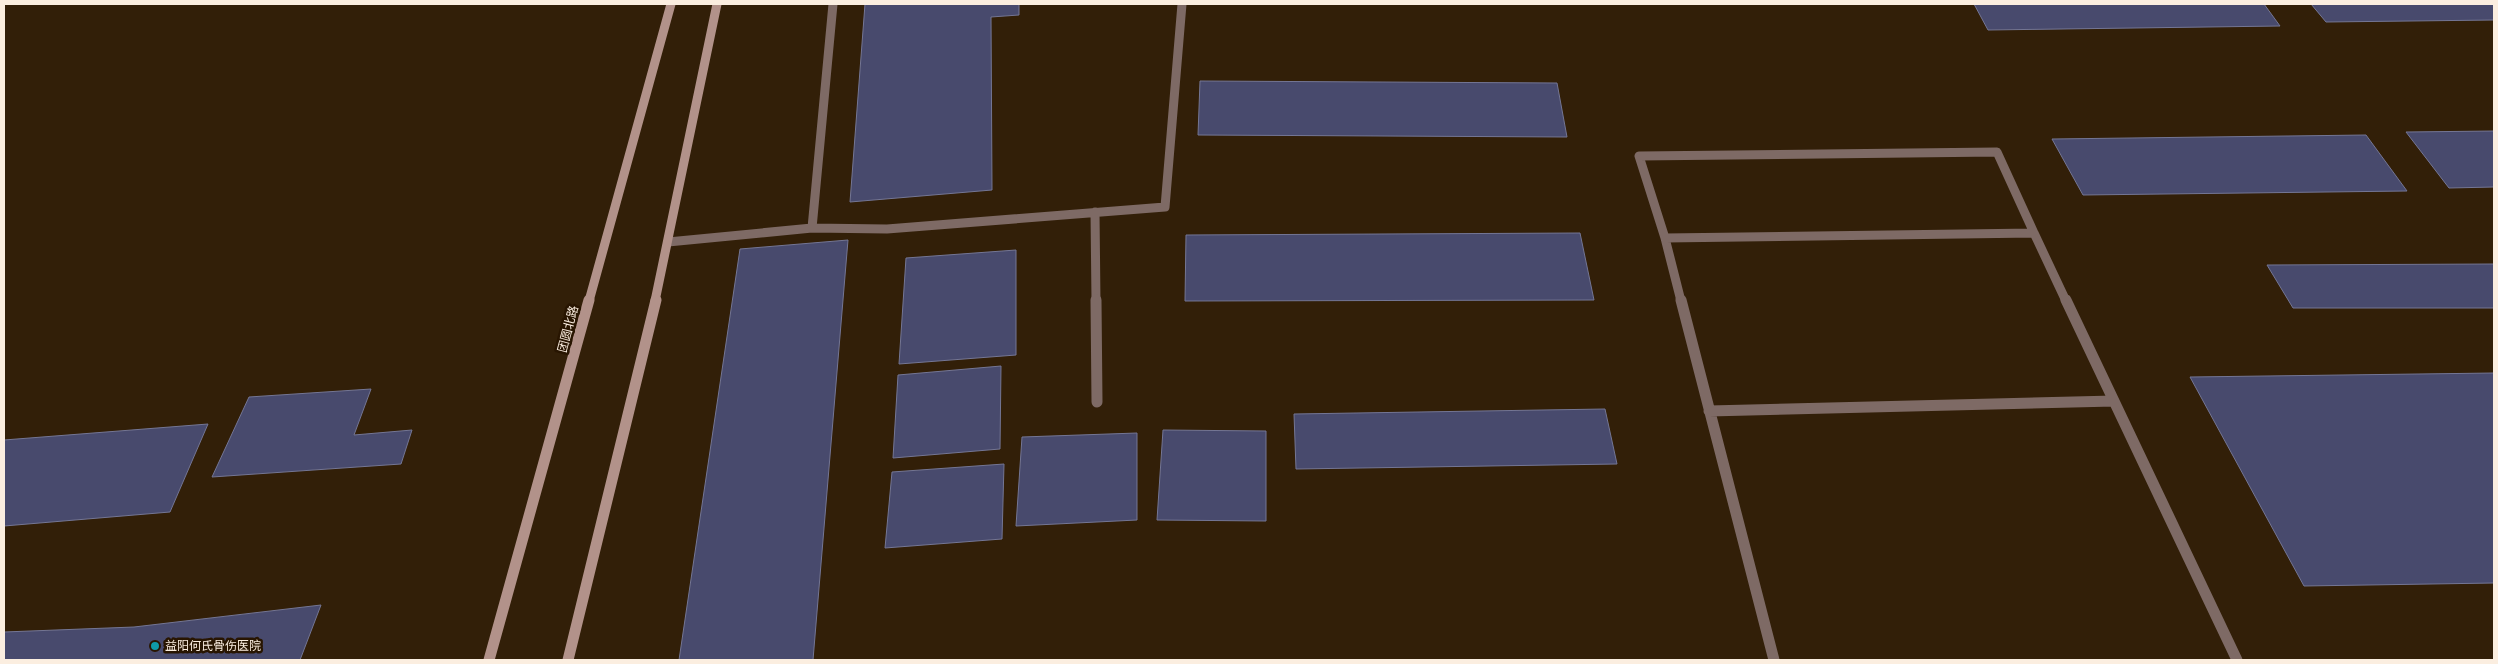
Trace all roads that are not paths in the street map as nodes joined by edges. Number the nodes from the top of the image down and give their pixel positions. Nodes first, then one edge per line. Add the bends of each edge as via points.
1 (671, 4) edge
2 (717, 4) edge
3 (833, 4) edge
4 (1182, 4) edge
5 (1095, 212) junction
6 (812, 228) junction
7 (2034, 233) junction
8 (1665, 238) junction
9 (668, 242) junction
10 (2114, 400) junction
11 (1097, 402) dead end
12 (1709, 411) junction
13 (489, 660) edge
14 (568, 660) edge
15 (1774, 660) edge
16 (2238, 660) edge

1 - 13 main road, 团圆北路
2 - 9 main road
3 - 6 street
4 - 5 street via 1165,207
5 - 6 street via 887,229
5 - 11 street
6 - 9 street
7 - 8 street
7 - 8 street via 1997,152 1639,156
7 - 10 street
8 - 12 street
9 - 14 main road
10 - 12 street
10 - 16 street
12 - 15 street

